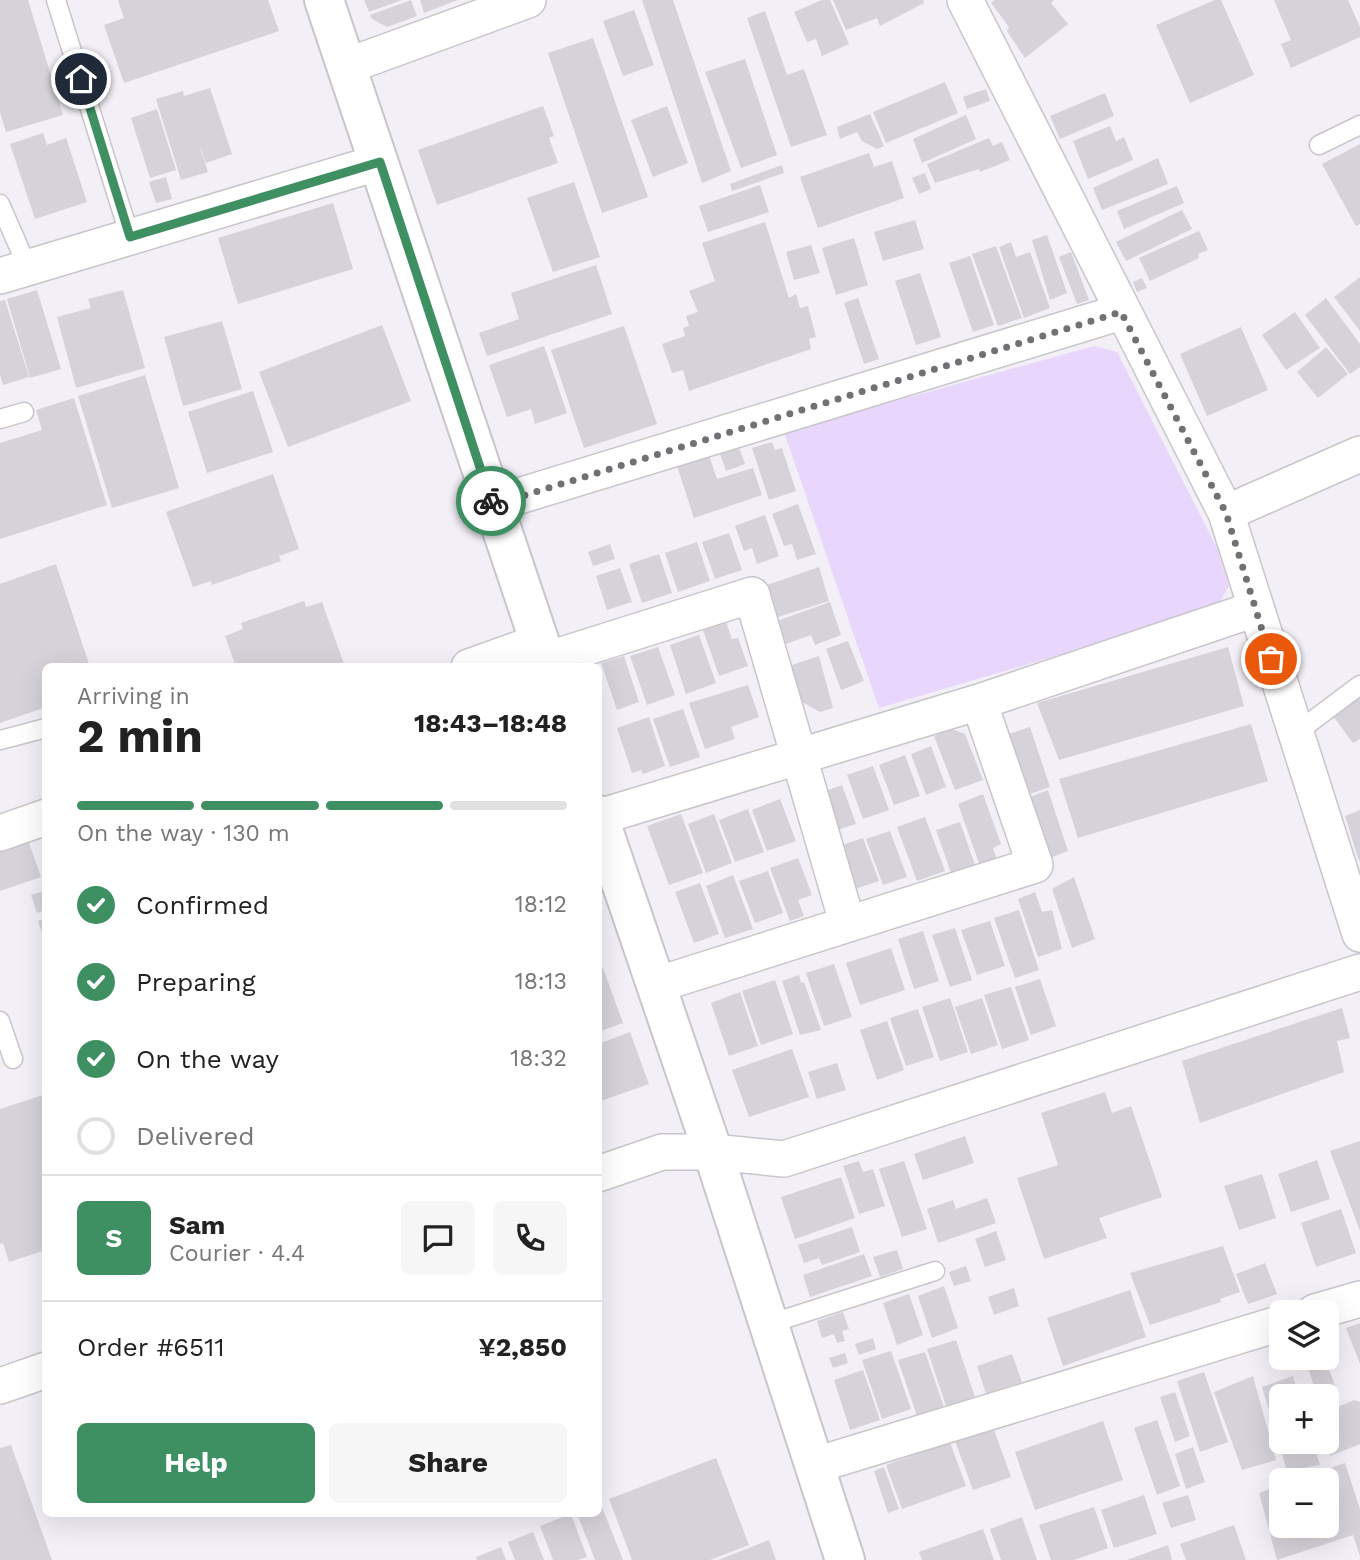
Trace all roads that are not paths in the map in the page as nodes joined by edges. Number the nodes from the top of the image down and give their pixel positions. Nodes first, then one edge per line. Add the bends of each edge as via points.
1 (56, 0) edge
2 (324, 0) edge
3 (528, 0) edge
4 (965, 0) edge
5 (347, 66) junction
6 (1360, 125) edge
7 (1319, 145) dead end
8 (380, 162) junction
9 (0, 204) edge
10 (130, 237) junction
11 (14, 272) edge
12 (1121, 312) junction
13 (24, 412) dead end
14 (0, 419) edge
15 (1360, 454) edge
16 (493, 505) junction
17 (1226, 513) junction
18 (1255, 609) junction
19 (544, 656) edge
20 (496, 663) edge
21 (1360, 685) edge
22 (979, 702) junction
23 (42, 729) edge
24 (1296, 733) junction
25 (0, 740) edge
26 (799, 756) junction
27 (602, 815) edge
28 (42, 818) edge
29 (602, 825) edge
30 (0, 833) edge
31 (847, 922) junction
32 (1360, 934) edge
33 (1360, 972) edge
34 (656, 985) junction
35 (0, 1021) edge
36 (13, 1059) dead end
37 (713, 1152) junction
38 (602, 1173) edge
39 (934, 1271) dead end
40 (1360, 1299) edge
41 (1339, 1305) edge
42 (769, 1324) junction
43 (1269, 1327) edge
44 (42, 1371) edge
45 (0, 1386) edge
46 (816, 1465) junction
47 (845, 1560) edge

1 - 10 lane
2 - 5 street
3 - 5 street
4 - 12 street
5 - 8 street
6 - 7 lane
8 - 10 street
8 - 16 street
9 - 11 lane
10 - 11 street
12 - 16 street
12 - 17 street
13 - 14 lane
15 - 17 street
16 - 19 street
17 - 18 street
18 - 22 street
18 - 24 street
19 - 20 street
19 - 26 street via 752,595
21 - 24 lane
22 - 26 street
22 - 31 street via 1035,865
23 - 25 lane
24 - 32 street
26 - 27 street
26 - 31 street
28 - 30 street
29 - 34 street
31 - 34 street
33 - 37 street via 784,1159
34 - 37 street
35 - 36 lane
37 - 38 street via 662,1152
37 - 42 street
39 - 42 lane
40 - 41 street
42 - 46 street
43 - 46 street
44 - 45 street
46 - 47 street

